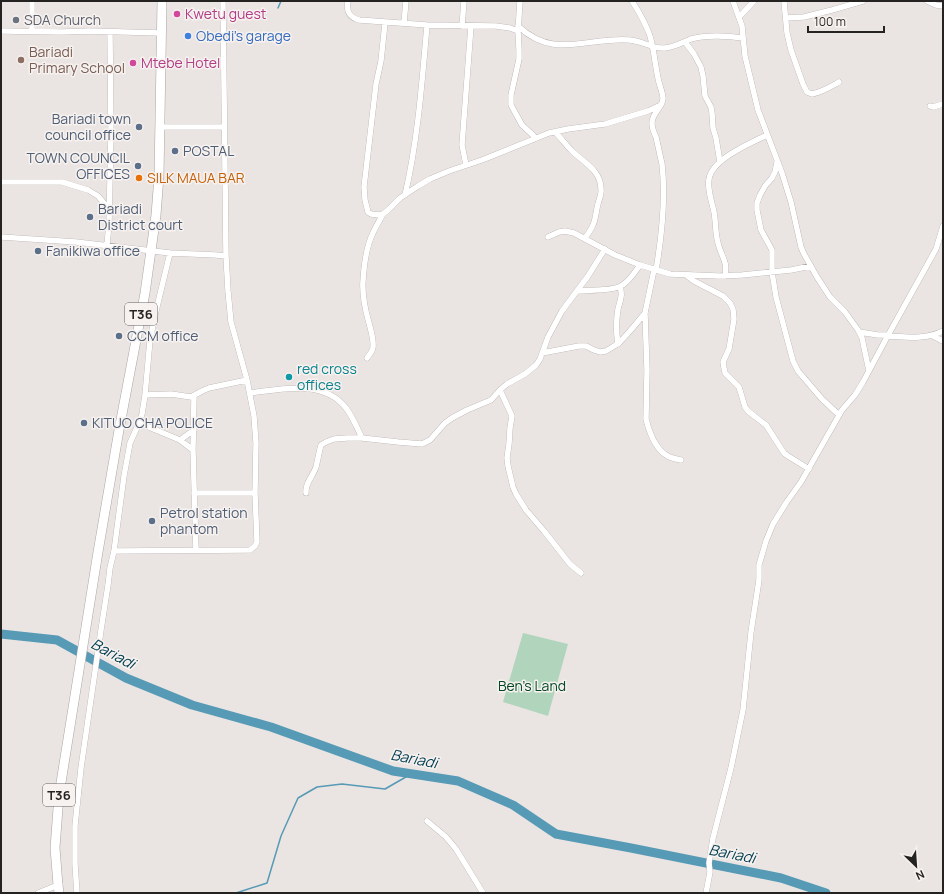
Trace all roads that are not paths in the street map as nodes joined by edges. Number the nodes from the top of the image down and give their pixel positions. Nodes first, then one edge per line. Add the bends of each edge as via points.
1 (32, 1) edge
2 (162, 1) edge
3 (223, 1) edge
4 (348, 1) edge
5 (406, 1) edge
6 (464, 1) edge
7 (520, 1) edge
8 (632, 1) edge
9 (733, 1) edge
10 (754, 1) edge
11 (784, 1) edge
12 (863, 1) edge
13 (927, 1) edge
14 (848, 3) edge
15 (943, 6) edge
16 (739, 17) junction
17 (786, 18) junction
18 (385, 22) junction
19 (404, 23) junction
20 (427, 25) junction
21 (462, 26) junction
22 (470, 26) junction
23 (518, 28) junction
24 (1, 31) edge
25 (32, 31) junction
26 (110, 32) junction
27 (161, 33) junction
28 (743, 38) junction
29 (685, 42) junction
30 (652, 47) junction
31 (839, 82) dead end
32 (943, 104) edge
33 (661, 106) junction
34 (930, 106) dead end
35 (224, 126) junction
36 (160, 127) junction
37 (555, 132) junction
38 (767, 135) junction
39 (536, 138) junction
40 (777, 161) junction
41 (720, 162) junction
42 (466, 165) junction
43 (1, 182) edge
44 (405, 195) junction
45 (109, 209) junction
46 (383, 214) junction
47 (943, 226) edge
48 (1, 237) edge
49 (548, 237) dead end
50 (585, 238) junction
51 (107, 245) junction
52 (605, 249) junction
53 (150, 251) junction
54 (170, 253) junction
55 (226, 256) junction
56 (640, 265) junction
57 (811, 266) junction
58 (655, 270) junction
59 (772, 272) junction
60 (686, 274) junction
61 (725, 276) junction
62 (620, 287) junction
63 (577, 291) junction
64 (645, 313) junction
65 (943, 330) edge
66 (859, 332) junction
67 (888, 335) junction
68 (931, 335) junction
69 (943, 341) edge
70 (618, 344) junction
71 (542, 353) junction
72 (367, 358) dead end
73 (869, 371) junction
74 (247, 380) junction
75 (500, 390) junction
76 (250, 393) junction
77 (145, 395) junction
78 (194, 396) junction
79 (840, 415) junction
80 (139, 423) junction
81 (194, 430) junction
82 (362, 438) junction
83 (180, 440) junction
84 (193, 450) junction
85 (681, 460) dead end
86 (809, 469) junction
87 (194, 493) junction
88 (255, 493) junction
89 (306, 493) dead end
90 (196, 550) junction
91 (114, 551) junction
92 (581, 573) dead end
93 (427, 821) dead end
94 (59, 889) edge
95 (38, 893) edge
96 (77, 893) edge
97 (483, 893) edge
98 (706, 893) edge

1 - 25 street
2 - 27 highway, T36
3 - 35 street
4 - 18 street via 348,12 354,19
5 - 19 street
6 - 21 street
7 - 23 street
8 - 30 street via 646,26
9 - 16 street
10 - 16 street
11 - 17 street
12 - 14 street
13 - 15 street
14 - 17 street via 804,17
16 - 28 street
17 - 31 street via 791,50 807,92 818,93
18 - 19 street
18 - 46 street via 364,187 368,212
19 - 20 street
20 - 21 street
20 - 44 street via 417,125
21 - 22 street
22 - 23 street
22 - 42 street via 462,145
23 - 30 street via 532,37 552,44 630,40
23 - 39 street via 519,59 511,105 522,125
24 - 25 street
25 - 26 street
26 - 27 street
26 - 45 street
27 - 36 highway, T36
28 - 29 street via 704,37
28 - 38 street via 747,68
29 - 30 street via 671,47
29 - 41 street via 701,67
30 - 33 street via 663,97
32 - 34 street
33 - 37 street via 605,124
33 - 58 street via 652,121 662,164 664,195
35 - 36 street
35 - 55 street
36 - 53 highway, T36 via 158,191
37 - 39 street
37 - 50 street via 592,168 600,182 601,194 596,217
38 - 40 street
38 - 41 street
39 - 42 street
40 - 57 street via 791,202 801,247
40 - 59 street via 775,172 760,195 757,210 761,230 772,250
41 - 61 street via 711,173 709,188 718,243 726,263
42 - 44 street via 430,179
43 - 45 street via 62,182 88,190 98,196
44 - 46 street
45 - 51 street
46 - 72 street via 369,242 364,265 363,293 373,347
47 - 67 street via 936,249
48 - 51 street
49 - 50 street via 565,231
50 - 52 street
51 - 53 street
52 - 56 street
52 - 63 street
53 - 54 street
53 - 94 highway, T36 via 59,795 55,848
54 - 55 street
54 - 77 street via 150,340
55 - 74 street via 231,322
56 - 58 street
56 - 62 street
57 - 59 street
57 - 66 street via 830,297
58 - 60 street via 670,274
58 - 64 street
59 - 61 street
59 - 79 street via 793,361 810,386
60 - 61 street
60 - 86 street via 730,303 734,319 723,362 725,373 739,387 748,411 766,425 788,456
62 - 63 street
62 - 70 street via 622,298 616,327
63 - 71 street via 562,311
64 - 70 street
64 - 85 street via 646,419 661,452
65 - 68 street
66 - 67 street
66 - 73 street
67 - 68 street via 908,338
67 - 73 street
68 - 69 street
70 - 71 street via 602,352 578,346
71 - 75 street via 533,368
73 - 79 street
74 - 76 street
74 - 78 street via 202,390
75 - 82 street via 488,402 452,418 430,440 422,444
75 - 92 street via 512,416 507,458 516,494 570,564
76 - 82 street via 295,388 328,393 347,409
76 - 88 street via 256,443
77 - 78 street
77 - 80 street
78 - 81 street
79 - 86 street
80 - 83 street
80 - 91 street via 130,443
81 - 83 street
81 - 84 street
82 - 89 street via 334,439 321,445 316,468 307,484
83 - 84 street
84 - 87 street
86 - 98 street via 773,524 759,565 743,710 713,838
87 - 88 street
87 - 90 street
88 - 90 street via 255,546 250,550
90 - 91 street
91 - 96 street via 80,768 75,826
93 - 97 street via 456,849
94 - 95 street

